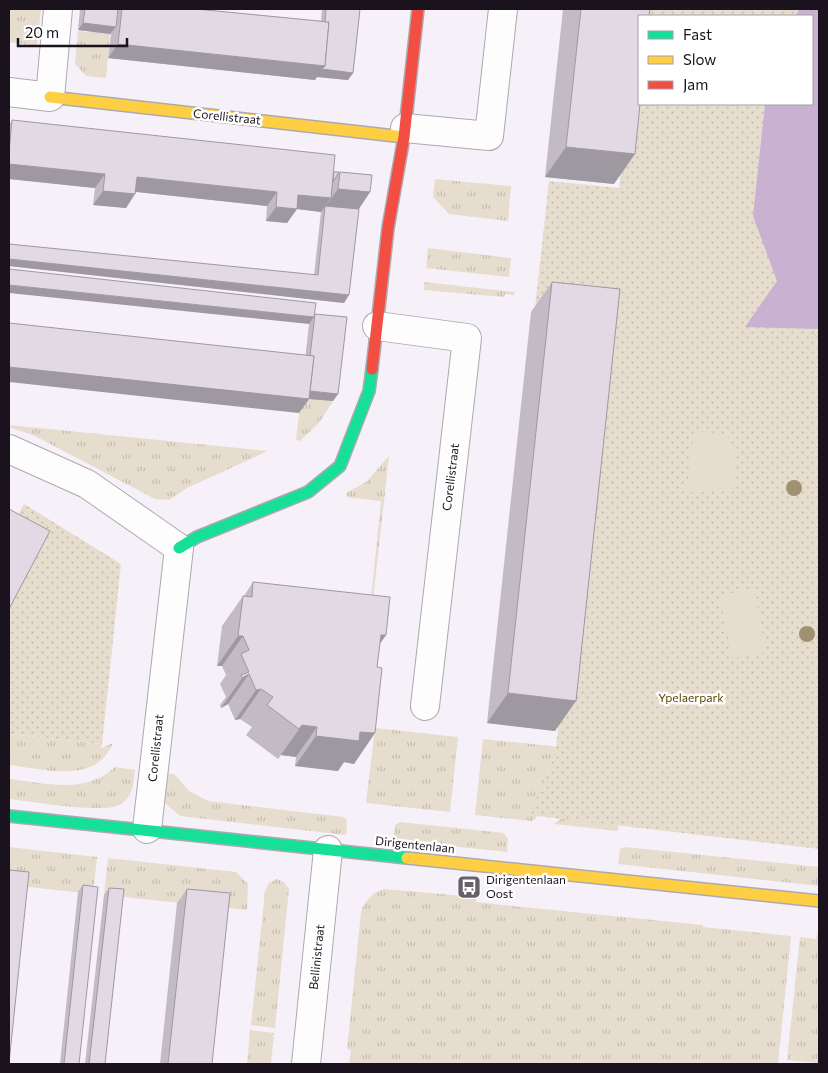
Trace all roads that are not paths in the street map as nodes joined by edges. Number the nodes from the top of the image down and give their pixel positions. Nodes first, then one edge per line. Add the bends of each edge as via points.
1 (58, 9) edge
2 (418, 9) edge
3 (503, 9) edge
4 (9, 92) edge
5 (50, 97) junction
6 (405, 133) junction
7 (377, 326) junction
8 (9, 449) edge
9 (179, 548) junction
10 (425, 706) dead end
11 (9, 816) edge
12 (148, 829) junction
13 (328, 850) junction
14 (819, 901) edge
15 (306, 1064) edge

1 - 5 street
2 - 6 street
3 - 6 street, Corellistraat via 489,136
4 - 5 street, Corellistraat
5 - 6 street, Corellistraat
6 - 7 street via 388,228
7 - 9 street via 369,391 340,466 308,492 198,537
7 - 10 street, Corellistraat via 467,338
8 - 9 street via 87,484
9 - 12 street, Corellistraat
11 - 12 street, Dirigentenlaan
12 - 13 street, Dirigentenlaan
13 - 14 street, Dirigentenlaan
13 - 15 street, Bellinistraat

